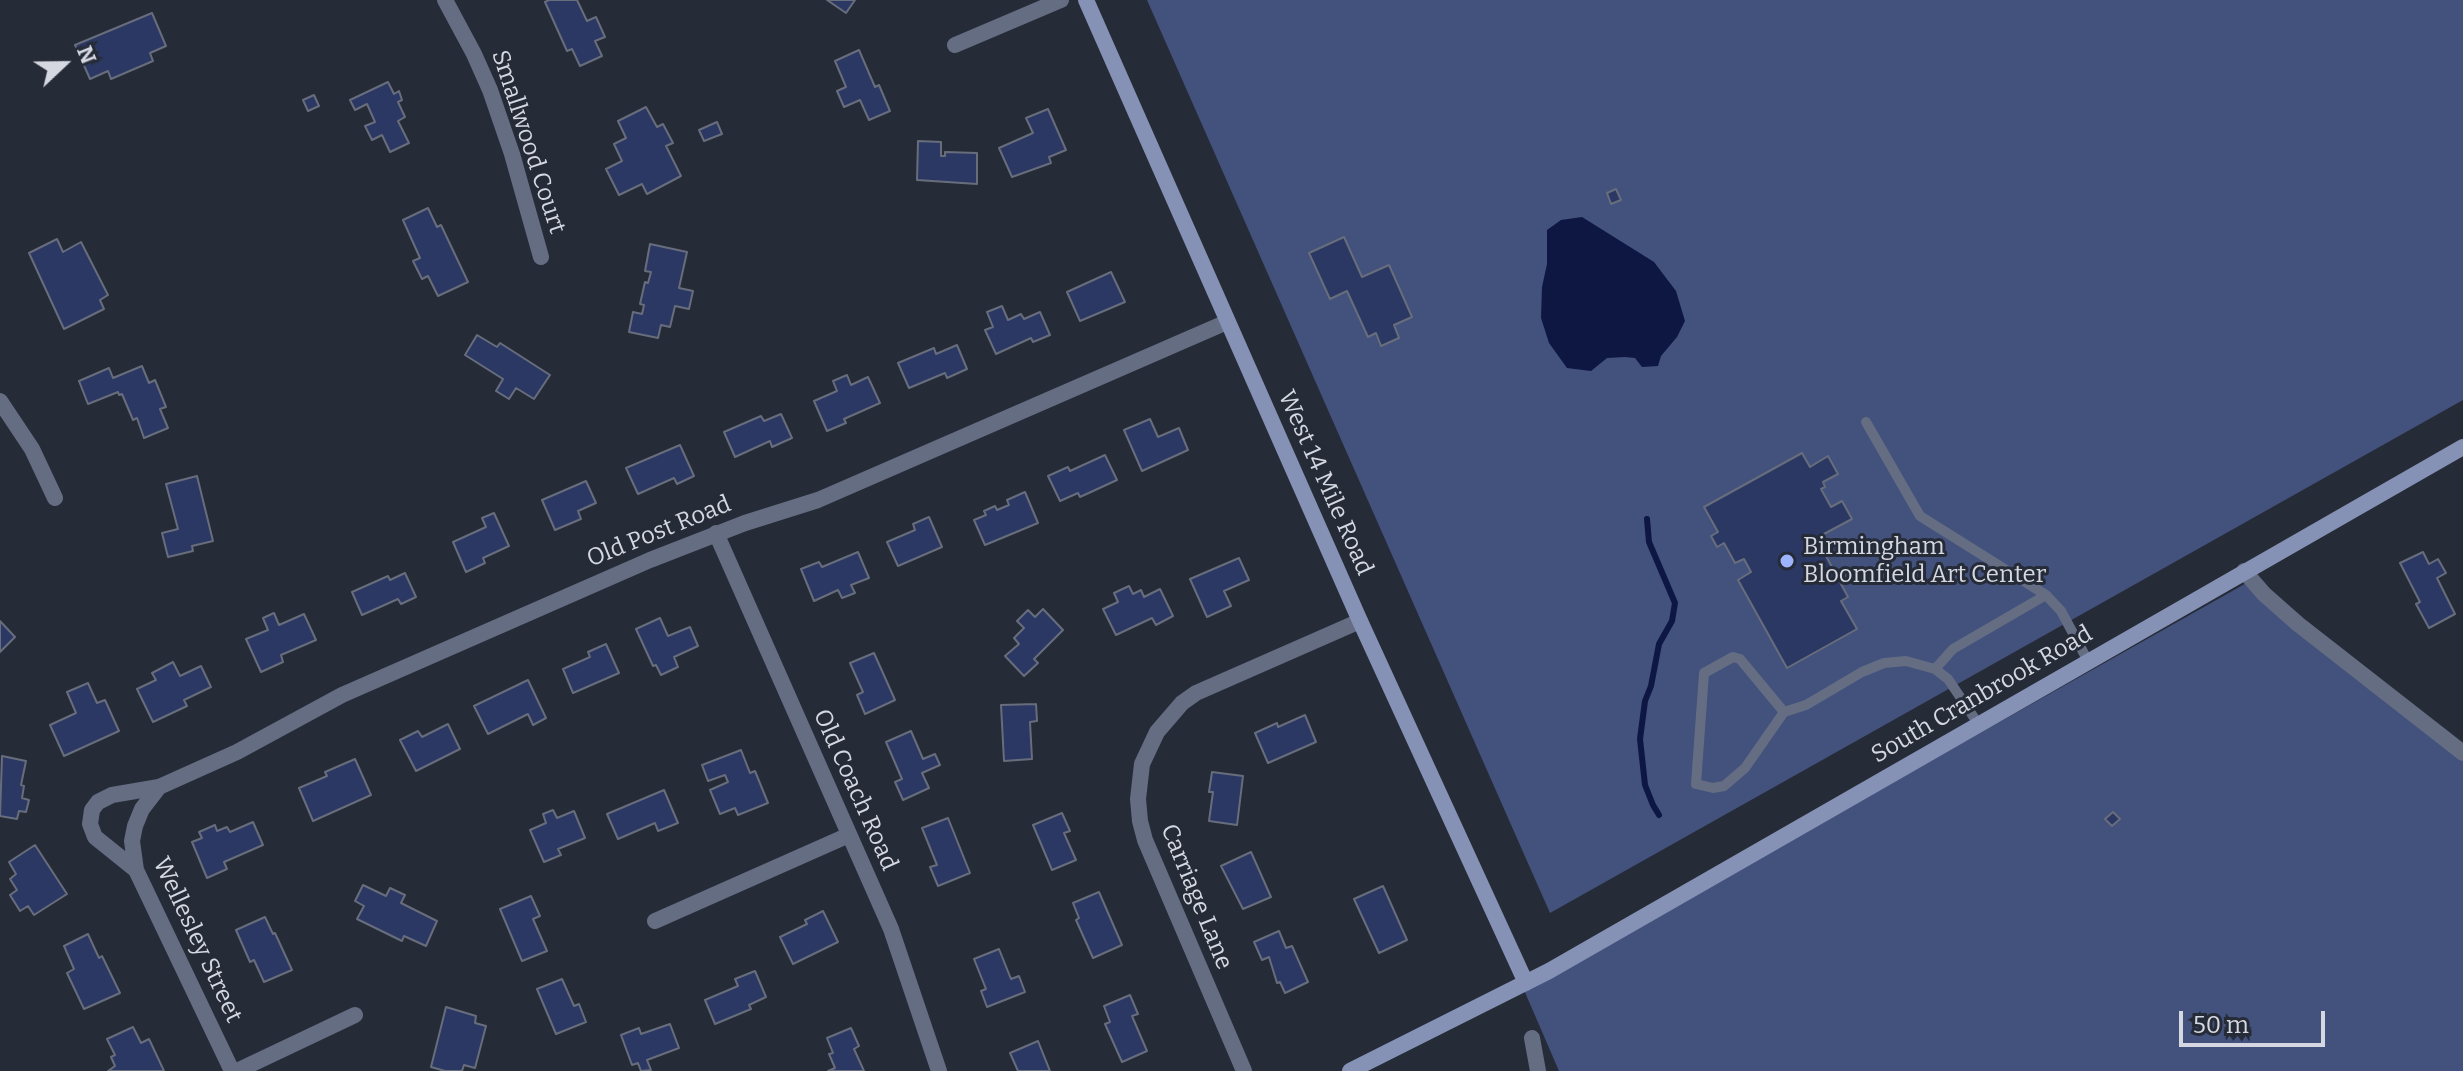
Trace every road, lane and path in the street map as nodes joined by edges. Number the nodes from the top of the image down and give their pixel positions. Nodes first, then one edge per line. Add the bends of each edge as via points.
1 (445, 0) edge
2 (1061, 0) edge
3 (1086, 0) edge
4 (955, 45) dead end
5 (541, 257) dead end
6 (1227, 322) junction
7 (0, 401) edge
8 (1866, 422) dead end
9 (2463, 447) edge
10 (55, 498) dead end
11 (716, 533) junction
12 (2244, 571) junction
13 (2046, 595) junction
14 (1360, 621) junction
15 (2088, 661) junction
16 (1935, 669) junction
17 (1784, 712) junction
18 (1979, 725) junction
19 (2463, 753) edge
20 (159, 787) junction
21 (849, 835) junction
22 (136, 870) junction
23 (655, 921) dead end
24 (1526, 983) junction
25 (355, 1015) dead end
26 (1532, 1038) dead end
27 (235, 1071) edge
28 (939, 1071) edge
29 (1244, 1071) edge
30 (1350, 1071) edge
31 (1538, 1071) edge

1 - 5 street, Smallwood Court via 490,90
2 - 4 street
3 - 6 street, West 14 Mile Road
6 - 11 street, Old Post Road via 818,500
6 - 14 street, West 14 Mile Road
7 - 10 street via 32,449
8 - 13 lane via 1920,516
9 - 12 street, South Cranbrook Road
11 - 20 street, Old Post Road via 356,689
11 - 21 street, Old Coach Road
12 - 15 street, South Cranbrook Road
12 - 19 street via 2298,624
13 - 15 lane via 2061,611
13 - 16 lane via 1953,649
14 - 24 street, West 14 Mile Road
14 - 29 street, Carriage Lane via 1196,693 1163,724 1142,764 1138,799 1145,840
15 - 18 street, South Cranbrook Road
16 - 17 lane via 1906,661 1884,663
16 - 18 lane via 1948,679
17 - 17 lane via 1736,777 1713,788 1696,784 1704,673 1733,657 1740,659
18 - 24 street, South Cranbrook Road
20 - 22 street, Wellesley Street via 135,826
20 - 22 street, Old Post Road via 112,795 92,810 95,837
21 - 23 street
21 - 28 street, Old Coach Road via 891,929
22 - 27 street, Wellesley Street
24 - 30 street, South Cranbrook Road
25 - 27 street
26 - 31 street

